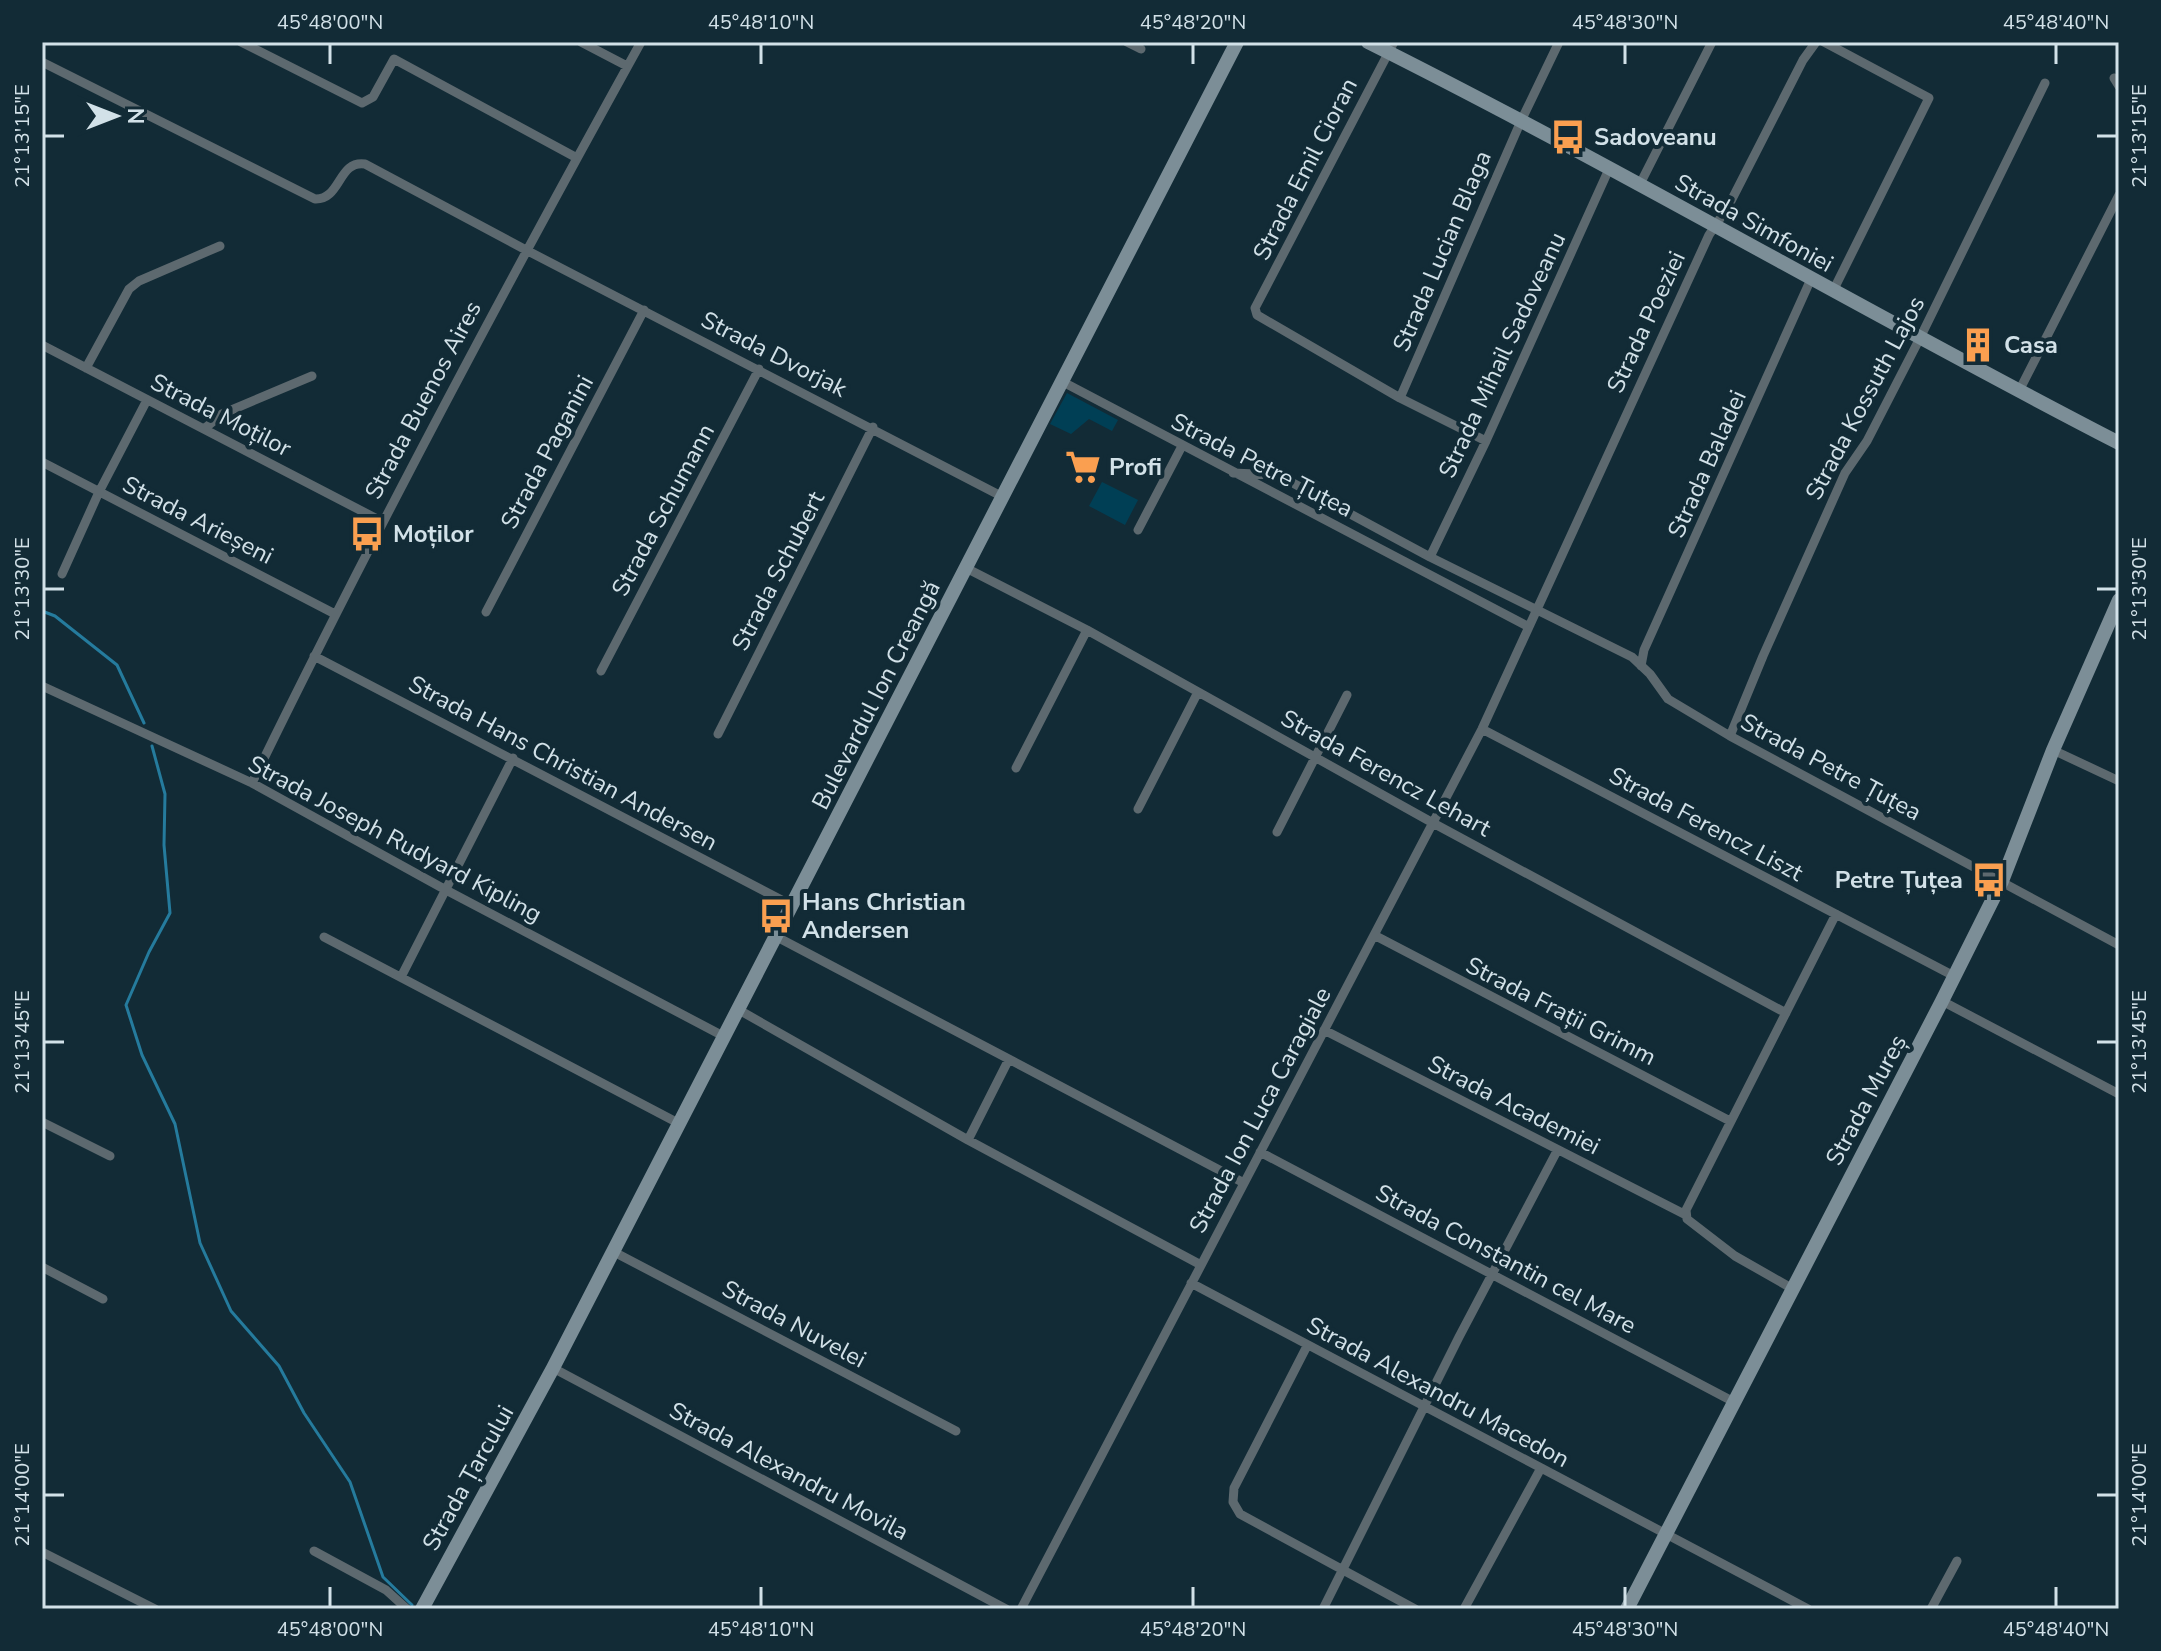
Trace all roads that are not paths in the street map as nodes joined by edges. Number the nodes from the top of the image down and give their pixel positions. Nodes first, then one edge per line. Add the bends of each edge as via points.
1 (241, 42) edge
2 (581, 42) edge
3 (641, 42) edge
4 (1127, 42) edge
5 (1237, 42) edge
6 (1368, 42) edge
7 (1559, 42) edge
8 (1712, 42) edge
9 (1816, 42) edge
10 (1824, 42) edge
11 (1391, 47) edge
12 (1141, 49) dead end
13 (42, 62) edge
14 (627, 66) junction
15 (2045, 83) dead end
16 (1521, 121) junction
17 (577, 158) junction
18 (1609, 169) junction
19 (1639, 186) junction
20 (2119, 195) edge
21 (1716, 225) junction
22 (220, 246) dead end
23 (526, 250) junction
24 (1811, 279) junction
25 (1833, 291) junction
26 (644, 310) junction
27 (1920, 338) junction
28 (42, 345) edge
29 (86, 368) junction
30 (759, 369) junction
31 (312, 376) dead end
32 (1063, 382) junction
33 (2019, 391) junction
34 (1400, 398) junction
35 (147, 400) junction
36 (873, 427) junction
37 (204, 429) junction
38 (1486, 441) junction
39 (2119, 443) edge
40 (1182, 446) junction
41 (42, 462) edge
42 (1233, 473) junction
43 (99, 492) junction
44 (1003, 497) junction
45 (381, 521) junction
46 (1138, 530) dead end
47 (1420, 552) junction
48 (1430, 557) junction
49 (1412, 566) junction
50 (966, 568) junction
51 (62, 574) dead end
52 (2119, 600) edge
53 (1537, 610) junction
54 (486, 612) dead end
55 (335, 614) junction
56 (1529, 627) junction
57 (1087, 630) junction
58 (314, 656) junction
59 (1641, 666) junction
60 (601, 671) dead end
61 (42, 686) edge
62 (1198, 692) junction
63 (1347, 695) dead end
64 (1482, 729) junction
65 (718, 734) dead end
66 (1730, 736) junction
67 (2053, 750) junction
68 (1316, 756) junction
69 (513, 758) junction
70 (1016, 768) dead end
71 (2119, 781) edge
72 (252, 783) junction
73 (1138, 809) dead end
74 (1433, 823) junction
75 (1277, 832) dead end
76 (2002, 881) junction
77 (446, 890) junction
78 (793, 906) junction
79 (1836, 914) junction
80 (1374, 935) junction
81 (324, 937) dead end
82 (777, 937) junction
83 (2119, 945) edge
84 (1954, 976) junction
85 (401, 977) junction
86 (1942, 1001) junction
87 (739, 1010) junction
88 (1786, 1013) junction
89 (1324, 1030) junction
90 (725, 1037) junction
91 (1009, 1059) junction
92 (2119, 1094) edge
93 (1730, 1121) junction
94 (42, 1122) edge
95 (680, 1124) junction
96 (968, 1140) junction
97 (1557, 1151) junction
98 (1260, 1152) junction
99 (110, 1156) dead end
100 (1244, 1183) junction
101 (1686, 1215) junction
102 (614, 1252) junction
103 (1201, 1265) junction
104 (42, 1267) edge
105 (1492, 1275) junction
106 (1191, 1283) junction
107 (1793, 1289) junction
108 (103, 1299) dead end
109 (1307, 1346) junction
110 (553, 1368) junction
111 (1734, 1402) junction
112 (1423, 1407) junction
113 (956, 1431) dead end
114 (1541, 1468) junction
115 (1666, 1535) junction
116 (314, 1551) dead end
117 (42, 1552) edge
118 (1957, 1561) dead end
119 (1344, 1568) junction
120 (426, 1606) edge
121 (155, 1609) edge
122 (407, 1609) edge
123 (1006, 1609) edge
124 (1021, 1609) edge
125 (1323, 1609) edge
126 (1415, 1609) edge
127 (1464, 1609) edge
128 (1627, 1609) edge
129 (1808, 1609) edge
130 (1931, 1609) edge

1 - 17 street via 362,103 373,97 394,59
2 - 14 street
3 - 14 street, Strada Buenos Aires
4 - 12 street
5 - 32 street, Bulevardul Ion Creangă
6 - 11 street, Strada Simfoniei
7 - 16 street, Strada Lucian Blaga
8 - 19 street
9 - 21 street, Strada Poeziei
10 - 25 street via 1929,98
11 - 16 street, Strada Simfoniei
11 - 34 street, Strada Emil Cioran via 1255,308 1257,315
13 - 23 street, Strada Dvorjak via 315,199 330,195 348,167 365,164
14 - 17 street, Strada Buenos Aires
15 - 27 street, Strada Kossuth Lajos
16 - 18 street, Strada Simfoniei
16 - 34 street, Strada Lucian Blaga
17 - 23 street, Strada Buenos Aires
18 - 19 street, Strada Simfoniei
18 - 38 street, Strada Mihail Sadoveanu
19 - 21 street, Strada Simfoniei
20 - 33 street
21 - 24 street, Strada Simfoniei
21 - 53 street, Strada Poeziei
22 - 29 street via 129,289
23 - 26 street, Strada Dvorjak
23 - 45 street, Strada Buenos Aires
24 - 25 street, Strada Simfoniei
24 - 59 street, Strada Baladei
25 - 27 street, Strada Simfoniei
26 - 30 street, Strada Dvorjak
26 - 54 street, Strada Paganini
27 - 33 street, Strada Simfoniei
27 - 66 street, Strada Kossuth Lajos via 1845,473
28 - 29 street, Strada Moților
29 - 35 street, Strada Moților
30 - 36 street, Strada Dvorjak
30 - 60 street, Strada Schumann
31 - 37 street via 222,414
32 - 40 street, Strada Petre Țuțea
32 - 44 street, Bulevardul Ion Creangă
33 - 39 street, Strada Simfoniei
34 - 38 street
35 - 37 street, Strada Moților
35 - 43 street
36 - 44 street, Strada Dvorjak
36 - 65 street, Strada Schubert
37 - 45 street, Strada Moților
38 - 48 street, Strada Mihail Sadoveanu
40 - 42 street, Strada Petre Țuțea
40 - 46 street
41 - 43 street, Strada Arieșeni
42 - 47 street, Strada Petre Țuțea via 1278,475
42 - 49 street, Strada Petre Țuțea
43 - 51 street
43 - 55 street, Strada Arieșeni
44 - 50 street, Bulevardul Ion Creangă
45 - 55 street, Strada Buenos Aires
47 - 48 street, Strada Petre Țuțea
47 - 49 street
48 - 53 street, Strada Petre Țuțea
49 - 56 street, Strada Petre Țuțea
50 - 57 street, Strada Ferencz Lehart
50 - 78 street, Bulevardul Ion Creangă
52 - 67 street, Strada Mureș
53 - 56 street, Strada Poeziei
53 - 59 street, Strada Petre Țuțea
55 - 58 street, Strada Buenos Aires
56 - 64 street, Strada Ion Luca Caragiale
57 - 62 street, Strada Ferencz Lehart
57 - 70 street
58 - 69 street, Strada Hans Christian Andersen
58 - 72 street, Strada Buenos Aires
59 - 66 street, Strada Petre Țuțea via 1668,699
61 - 72 street, Strada Joseph Rudyard Kipling
62 - 68 street, Strada Ferencz Lehart
62 - 73 street
63 - 68 street
64 - 74 street, Strada Ion Luca Caragiale
64 - 79 street, Strada Ferencz Liszt
66 - 76 street, Strada Petre Țuțea
67 - 71 street
67 - 76 street, Strada Mureș
68 - 74 street, Strada Ferencz Lehart
68 - 75 street
69 - 77 street
69 - 78 street, Strada Hans Christian Andersen
72 - 77 street, Strada Joseph Rudyard Kipling
74 - 80 street, Strada Ion Luca Caragiale
74 - 88 street, Strada Ferencz Lehart
76 - 83 street, Strada Petre Țuțea
76 - 84 street, Strada Mureș
77 - 85 street
77 - 90 street, Strada Joseph Rudyard Kipling
78 - 82 street, Bulevardul Ion Creangă
79 - 84 street, Strada Ferencz Liszt
79 - 88 street
80 - 89 street, Strada Ion Luca Caragiale
80 - 93 street, Strada Frații Grimm
81 - 85 street
82 - 87 street, Bulevardul Ion Creangă
82 - 91 street
84 - 86 street, Strada Mureș
85 - 95 street
86 - 92 street
86 - 107 street, Strada Mureș
87 - 90 street, Bulevardul Ion Creangă
87 - 96 street
88 - 93 street
89 - 97 street, Strada Academiei
89 - 98 street, Strada Ion Luca Caragiale
90 - 95 street, Bulevardul Ion Creangă
91 - 96 street
91 - 100 street
93 - 101 street
94 - 99 street
95 - 102 street, Bulevardul Ion Creangă
96 - 103 street
97 - 101 street, Strada Academiei
97 - 105 street
98 - 100 street, Strada Ion Luca Caragiale
98 - 105 street, Strada Constantin cel Mare
100 - 103 street, Strada Ion Luca Caragiale
101 - 107 street, Strada Academiei via 1735,1256
102 - 110 street, Bulevardul Ion Creangă
102 - 113 street, Strada Nuvelei
103 - 106 street, Strada Ion Luca Caragiale
104 - 108 street
105 - 111 street, Strada Constantin cel Mare
105 - 112 street
106 - 109 street, Strada Alexandru Macedon
106 - 124 street, Strada Ion Luca Caragiale
107 - 111 street, Strada Mureș
109 - 112 street, Strada Alexandru Macedon
109 - 119 street via 1234,1488 1233,1502 1240,1514 1263,1529
110 - 120 street, Strada Țarcului
110 - 123 street, Strada Alexandru Movila
111 - 115 street, Strada Mureș
112 - 114 street, Strada Alexandru Macedon
112 - 119 street
114 - 115 street, Strada Alexandru Macedon
114 - 127 street
115 - 128 street, Strada Mureș
115 - 129 street, Strada Alexandru Macedon
116 - 122 street via 386,1590
117 - 121 street
118 - 130 street
119 - 125 street
119 - 126 street

